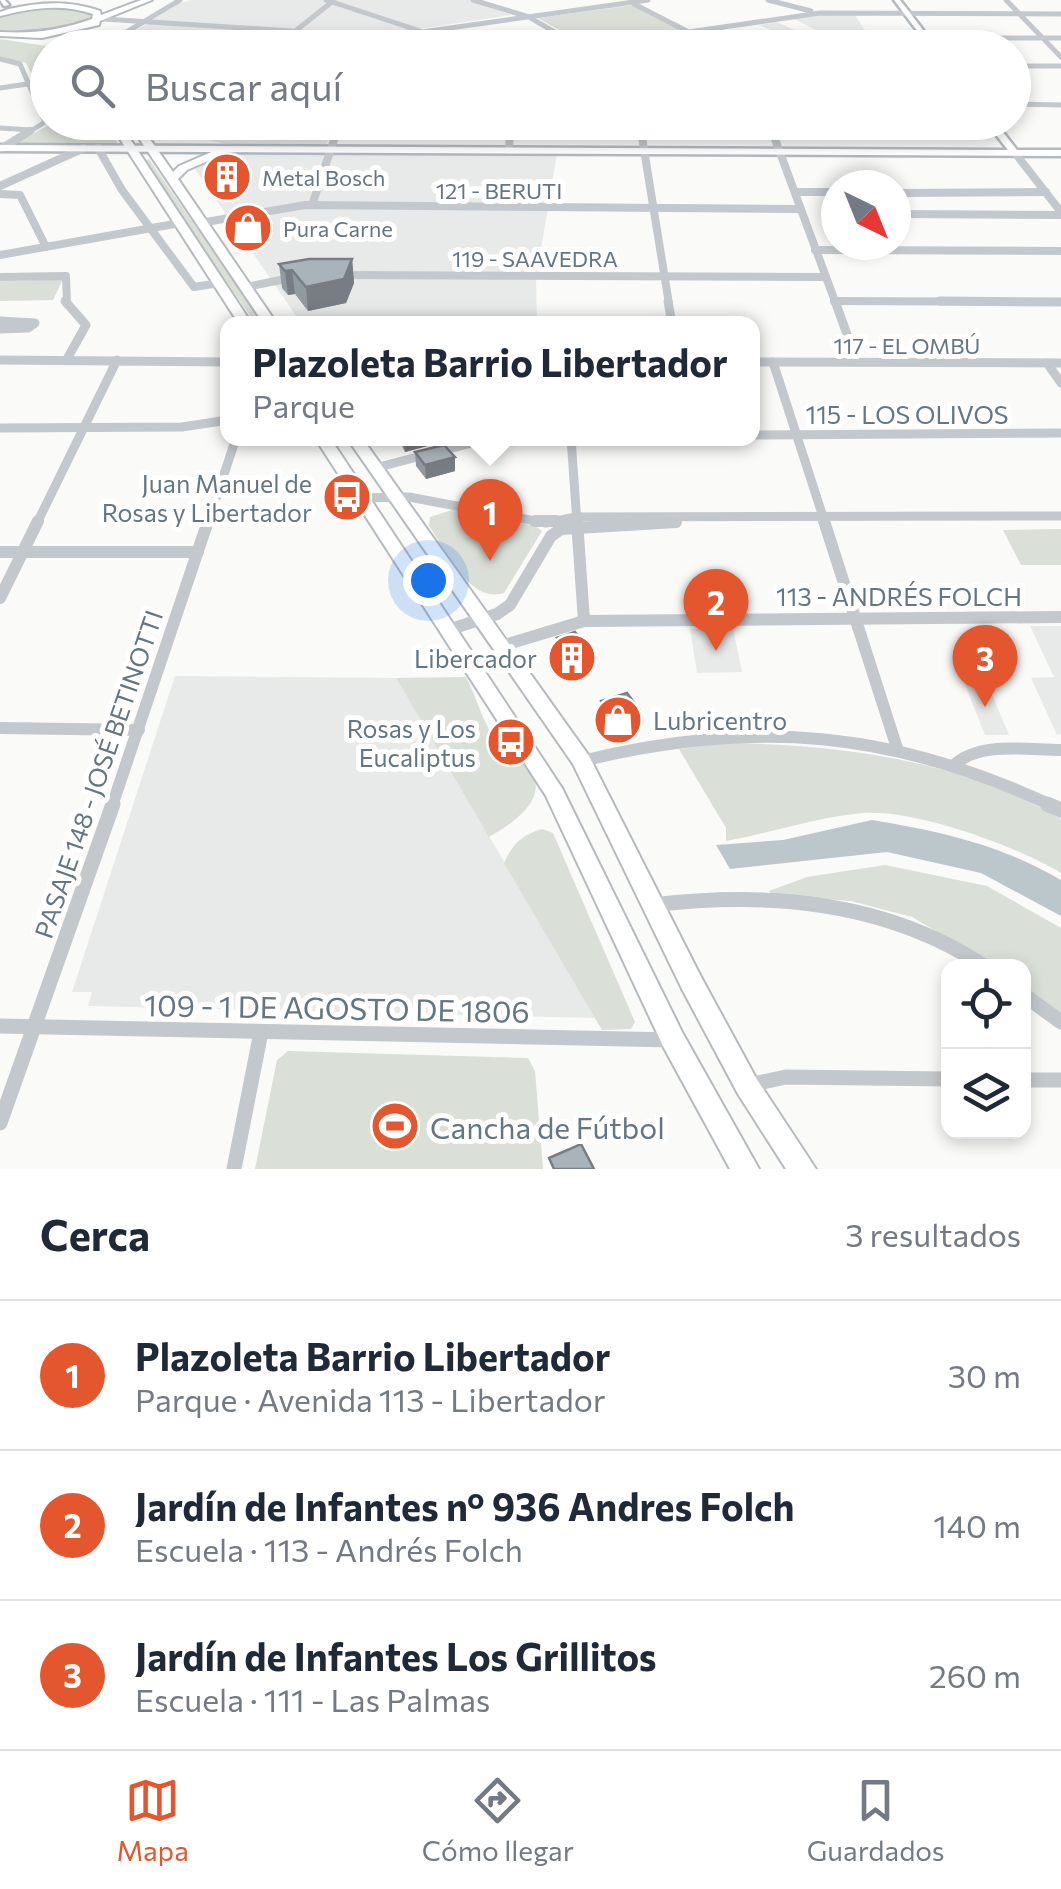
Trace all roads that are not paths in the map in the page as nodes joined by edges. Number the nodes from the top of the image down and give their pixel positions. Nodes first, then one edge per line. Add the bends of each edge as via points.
1 (35, 0) edge
2 (132, 0) edge
3 (148, 0) edge
4 (180, 0) edge
5 (331, 0) edge
6 (473, 0) edge
7 (492, 0) edge
8 (620, 0) edge
9 (648, 0) edge
10 (768, 0) edge
11 (897, 0) edge
12 (1006, 0) edge
13 (482, 2) junction
14 (634, 4) junction
15 (4, 6) edge
16 (56, 6) junction
17 (68, 6) junction
18 (907, 13) junction
19 (820, 14) junction
20 (1020, 14) junction
21 (1061, 14) edge
22 (529, 17) junction
23 (97, 22) junction
24 (142, 22) junction
25 (72, 30) edge
26 (89, 30) edge
27 (129, 30) edge
28 (276, 30) edge
29 (294, 30) edge
30 (416, 30) edge
31 (436, 30) edge
32 (552, 30) edge
33 (686, 30) edge
34 (704, 30) edge
35 (921, 30) edge
36 (30, 35) edge
37 (0, 36) edge
38 (17, 36) junction
39 (1031, 38) edge
40 (1042, 38) junction
41 (1061, 38) edge
42 (30, 39) edge
43 (1061, 57) edge
44 (0, 59) edge
45 (1031, 66) edge
46 (1061, 66) edge
47 (29, 84) joint
48 (0, 88) edge
49 (1031, 104) edge
50 (1061, 105) edge
51 (0, 128) edge
52 (30, 130) edge
53 (30, 132) edge
54 (126, 140) edge
55 (145, 140) edge
56 (335, 140) edge
57 (510, 140) edge
58 (642, 140) edge
59 (774, 140) edge
60 (1005, 140) edge
61 (1, 148) edge
62 (84, 148) junction
63 (98, 148) junction
64 (131, 148) junction
65 (151, 148) junction
66 (227, 149) junction
67 (331, 150) junction
68 (509, 150) junction
69 (644, 151) junction
70 (778, 152) junction
71 (1015, 153) junction
72 (1061, 153) edge
73 (0, 176) edge
74 (24, 176) junction
75 (172, 178) junction
76 (0, 186) edge
77 (795, 192) junction
78 (821, 192) edge
79 (1046, 192) junction
80 (911, 193) edge
81 (0, 194) edge
82 (312, 205) junction
83 (653, 208) junction
84 (800, 209) junction
85 (1060, 210) edge
86 (911, 214) edge
87 (180, 223) junction
88 (200, 223) junction
89 (150, 228) junction
90 (46, 247) junction
91 (815, 250) junction
92 (1061, 251) edge
93 (0, 255) edge
94 (311, 275) edge
95 (330, 275) edge
96 (664, 276) junction
97 (0, 277) edge
98 (825, 277) junction
99 (219, 283) junction
100 (246, 286) junction
101 (834, 301) junction
102 (1061, 302) edge
103 (241, 316) edge
104 (267, 316) edge
105 (671, 316) edge
106 (0, 320) edge
107 (0, 329) edge
108 (0, 360) edge
109 (68, 360) junction
110 (117, 360) junction
111 (220, 362) edge
112 (760, 362) edge
113 (772, 362) junction
114 (857, 362) junction
115 (1047, 362) junction
116 (1061, 362) edge
117 (1061, 384) edge
118 (220, 421) edge
119 (87, 427) junction
120 (0, 428) edge
121 (1061, 434) edge
122 (760, 435) edge
123 (796, 435) junction
124 (233, 446) edge
125 (327, 446) edge
126 (360, 446) edge
127 (460, 446) edge
128 (572, 446) edge
129 (375, 468) junction
130 (394, 495) junction
131 (361, 498) junction
132 (1061, 516) edge
133 (824, 519) junction
134 (577, 522) junction
135 (0, 552) edge
136 (24, 552) junction
137 (198, 552) junction
138 (0, 598) edge
139 (1061, 617) edge
140 (856, 619) junction
141 (482, 620) junction
142 (584, 621) junction
143 (448, 630) junction
144 (501, 646) junction
145 (0, 728) edge
146 (140, 730) junction
147 (897, 748) junction
148 (1061, 750) edge
149 (582, 761) junction
150 (954, 765) junction
151 (1061, 810) edge
152 (654, 905) junction
153 (972, 959) edge
154 (1031, 1000) edge
155 (1061, 1022) edge
156 (0, 1026) edge
157 (33, 1027) junction
158 (261, 1032) junction
159 (673, 1040) junction
160 (941, 1079) edge
161 (1031, 1080) edge
162 (1061, 1080) edge
163 (748, 1086) junction
164 (0, 1124) edge
165 (234, 1169) edge
166 (745, 1169) edge
167 (802, 1169) edge

1 - 16 main road
2 - 17 main road
3 - 23 main road
4 - 24 street
5 - 29 street
5 - 30 street
6 - 13 street
7 - 13 street
8 - 14 street
9 - 14 street
10 - 19 street
11 - 18 street
12 - 20 street
13 - 22 street
14 - 22 street
14 - 33 street
15 - 16 main road
16 - 17 main road
17 - 23 main road via 97,13
18 - 19 street
18 - 20 street
18 - 35 street
19 - 34 street
20 - 21 street
20 - 40 street
22 - 31 street
22 - 32 street
23 - 24 street
23 - 25 main road
23 - 26 main road
24 - 27 street
24 - 28 street
36 - 38 main road
37 - 38 main road
38 - 42 main road
39 - 40 street
40 - 41 street
40 - 43 street
44 - 47 street via 20,64
45 - 46 street
47 - 48 street
49 - 50 street
51 - 52 street
53 - 61 street
54 - 64 main road
55 - 65 main road
56 - 67 street
57 - 68 street
58 - 69 street
59 - 70 street
60 - 71 street
61 - 62 street
62 - 63 street
62 - 74 street
63 - 64 street
63 - 89 street
64 - 65 street
64 - 87 main road
65 - 66 street
65 - 75 main road
66 - 67 street
66 - 75 main road
67 - 68 street
67 - 82 street
68 - 69 street
69 - 70 street
69 - 83 street
70 - 71 street
70 - 77 street
71 - 72 street
71 - 79 street
73 - 74 street
74 - 76 street
75 - 88 main road
77 - 78 street
77 - 84 street
79 - 80 street
79 - 85 street
81 - 90 street via 20,194
82 - 83 street, 121 - BERUTI
82 - 88 street, 121 - BERUTI
83 - 84 street, 121 - BERUTI
83 - 96 street
84 - 91 street
85 - 86 street
87 - 89 street
87 - 99 main road
88 - 100 main road
89 - 90 street
89 - 99 street via 194,287
90 - 93 street
91 - 92 street
91 - 98 street
94 - 100 street
95 - 96 street, 119 - SAAVEDRA
96 - 98 street, 119 - SAAVEDRA
96 - 105 street
97 - 109 street via 66,276 66,302 86,325
98 - 101 street
99 - 103 main road
100 - 104 main road
101 - 102 street
101 - 114 street
106 - 107 street via 35,323
108 - 109 street
109 - 110 street
110 - 111 street
110 - 119 street
112 - 113 street, 117 - EL OMBÚ
113 - 114 street, 117 - EL OMBÚ
113 - 123 street
114 - 115 street, 117 - EL OMBÚ
115 - 116 street, 117 - EL OMBÚ
115 - 117 street
118 - 119 street
119 - 120 street
119 - 136 street
121 - 123 street, 115 - LOS OLIVOS
122 - 123 street, 115 - LOS OLIVOS
123 - 133 street
124 - 137 street, PASAJE 148 - JOSÉ BETINOTTI
125 - 131 main road
126 - 129 main road
127 - 129 street
128 - 134 street
129 - 130 main road
130 - 131 street
130 - 134 street via 536,522
130 - 141 main road
131 - 143 main road
132 - 133 street
133 - 134 street
133 - 140 street
134 - 141 street via 551,536 510,606
134 - 142 street
135 - 136 street
136 - 137 street
136 - 138 street
137 - 146 street, PASAJE 148 - JOSÉ BETINOTTI
139 - 140 street, 113 - ANDRÉS FOLCH
140 - 142 street, 113 - ANDRÉS FOLCH
140 - 147 street
141 - 143 street
141 - 144 main road
142 - 144 street, 113 - ANDRÉS FOLCH
143 - 159 main road via 555,794
144 - 149 main road
145 - 146 street
146 - 157 street, PASAJE 148 - JOSÉ BETINOTTI
147 - 149 street via 738,733 637,746
147 - 150 street
148 - 150 street via 977,752 963,754
149 - 152 main road
150 - 151 street
152 - 153 street via 855,908 913,924
152 - 163 main road
154 - 155 street
156 - 157 street, 109 - 1 DE AGOSTO DE 1806
157 - 158 street, 109 - 1 DE AGOSTO DE 1806
157 - 164 street, PASAJE 148 - JOSÉ BETINOTTI
158 - 159 street, 109 - 1 DE AGOSTO DE 1806
158 - 165 street
159 - 166 main road
160 - 163 street via 786,1078
161 - 162 street
163 - 167 main road

